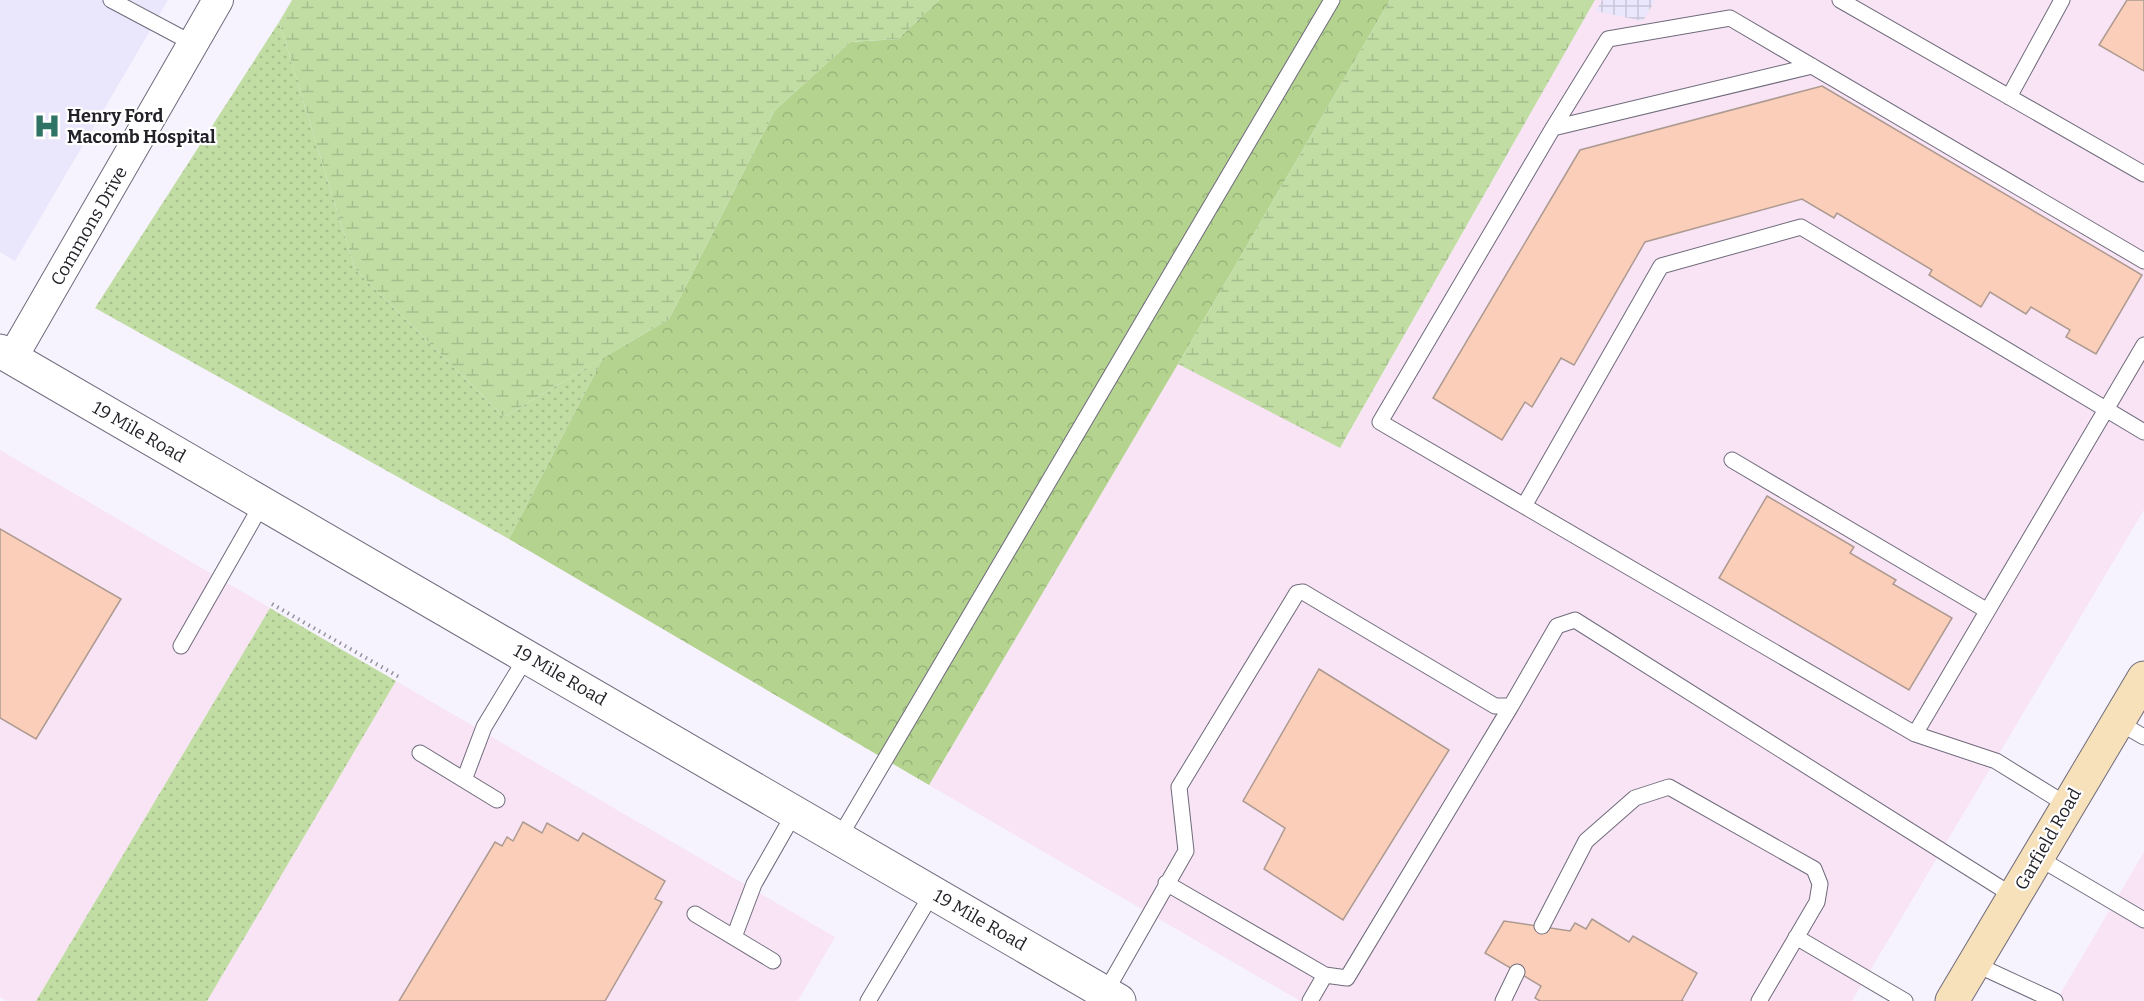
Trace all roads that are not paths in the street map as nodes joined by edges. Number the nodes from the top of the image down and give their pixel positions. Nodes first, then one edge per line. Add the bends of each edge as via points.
1 (111, 0) edge
2 (218, 0) edge
3 (1332, 0) edge
4 (1840, 0) edge
5 (2062, 0) edge
6 (192, 43) junction
7 (1812, 66) junction
8 (2009, 97) junction
9 (1554, 128) junction
10 (2144, 174) edge
11 (2144, 261) edge
12 (2144, 345) edge
13 (6, 355) edge
14 (2105, 409) junction
15 (2144, 432) edge
16 (1732, 460) dead end
17 (262, 504) junction
18 (1524, 506) junction
19 (1986, 610) junction
20 (181, 646) dead end
21 (527, 656) junction
22 (2144, 678) edge
23 (1511, 706) junction
24 (2131, 730) edge
25 (1915, 734) junction
26 (420, 753) dead end
27 (464, 780) junction
28 (497, 800) dead end
29 (2067, 805) junction
30 (795, 812) junction
31 (839, 838) junction
32 (2037, 856) junction
33 (1166, 883) junction
34 (933, 892) junction
35 (2015, 897) junction
36 (695, 914) dead end
37 (2144, 920) edge
38 (1542, 926) dead end
39 (734, 937) junction
40 (1796, 937) junction
41 (773, 961) dead end
42 (1975, 964) junction
43 (1517, 972) dead end
44 (1325, 975) junction
45 (1112, 997) edge
46 (868, 1001) edge
47 (1310, 1001) edge
48 (1503, 1001) edge
49 (1759, 1001) edge
50 (1905, 1001) edge
51 (1953, 1001) edge
52 (2055, 1001) edge

1 - 6 lane
2 - 6 street, Commons Drive
3 - 31 lane
4 - 8 lane
5 - 8 lane
6 - 13 street, Commons Drive via 54,288
7 - 9 lane
7 - 9 lane via 1730,18 1608,39
7 - 11 lane
8 - 10 lane
9 - 18 lane via 1380,422
12 - 14 lane
13 - 17 street, 19 Mile Road
14 - 15 lane
14 - 18 lane via 1801,227 1661,266
14 - 19 lane
16 - 19 lane
17 - 20 lane
17 - 21 street, 19 Mile Road
18 - 25 lane
19 - 25 lane
21 - 27 lane via 484,727
21 - 30 street, 19 Mile Road
22 - 24 main road, Garfield Road
23 - 33 lane via 1495,706 1303,592 1297,593 1179,787 1186,851
23 - 35 lane via 1557,626 1575,620
23 - 44 lane via 1347,978
24 - 29 main road, Garfield Road
25 - 29 lane via 1996,761
26 - 27 lane
27 - 28 lane
29 - 32 main road, Garfield Road
30 - 31 street, 19 Mile Road
30 - 39 lane via 754,885
31 - 34 street, 19 Mile Road
32 - 35 main road, Garfield Road
32 - 37 lane
33 - 44 lane
33 - 45 lane
34 - 45 street, 19 Mile Road
34 - 46 lane
35 - 42 main road, Garfield Road
36 - 39 lane
38 - 40 lane via 1586,841 1635,798 1669,787 1814,869 1820,884 1816,902
39 - 41 lane
40 - 49 lane
40 - 50 lane
42 - 51 main road, Garfield Road
42 - 52 lane
43 - 48 lane
44 - 47 lane

